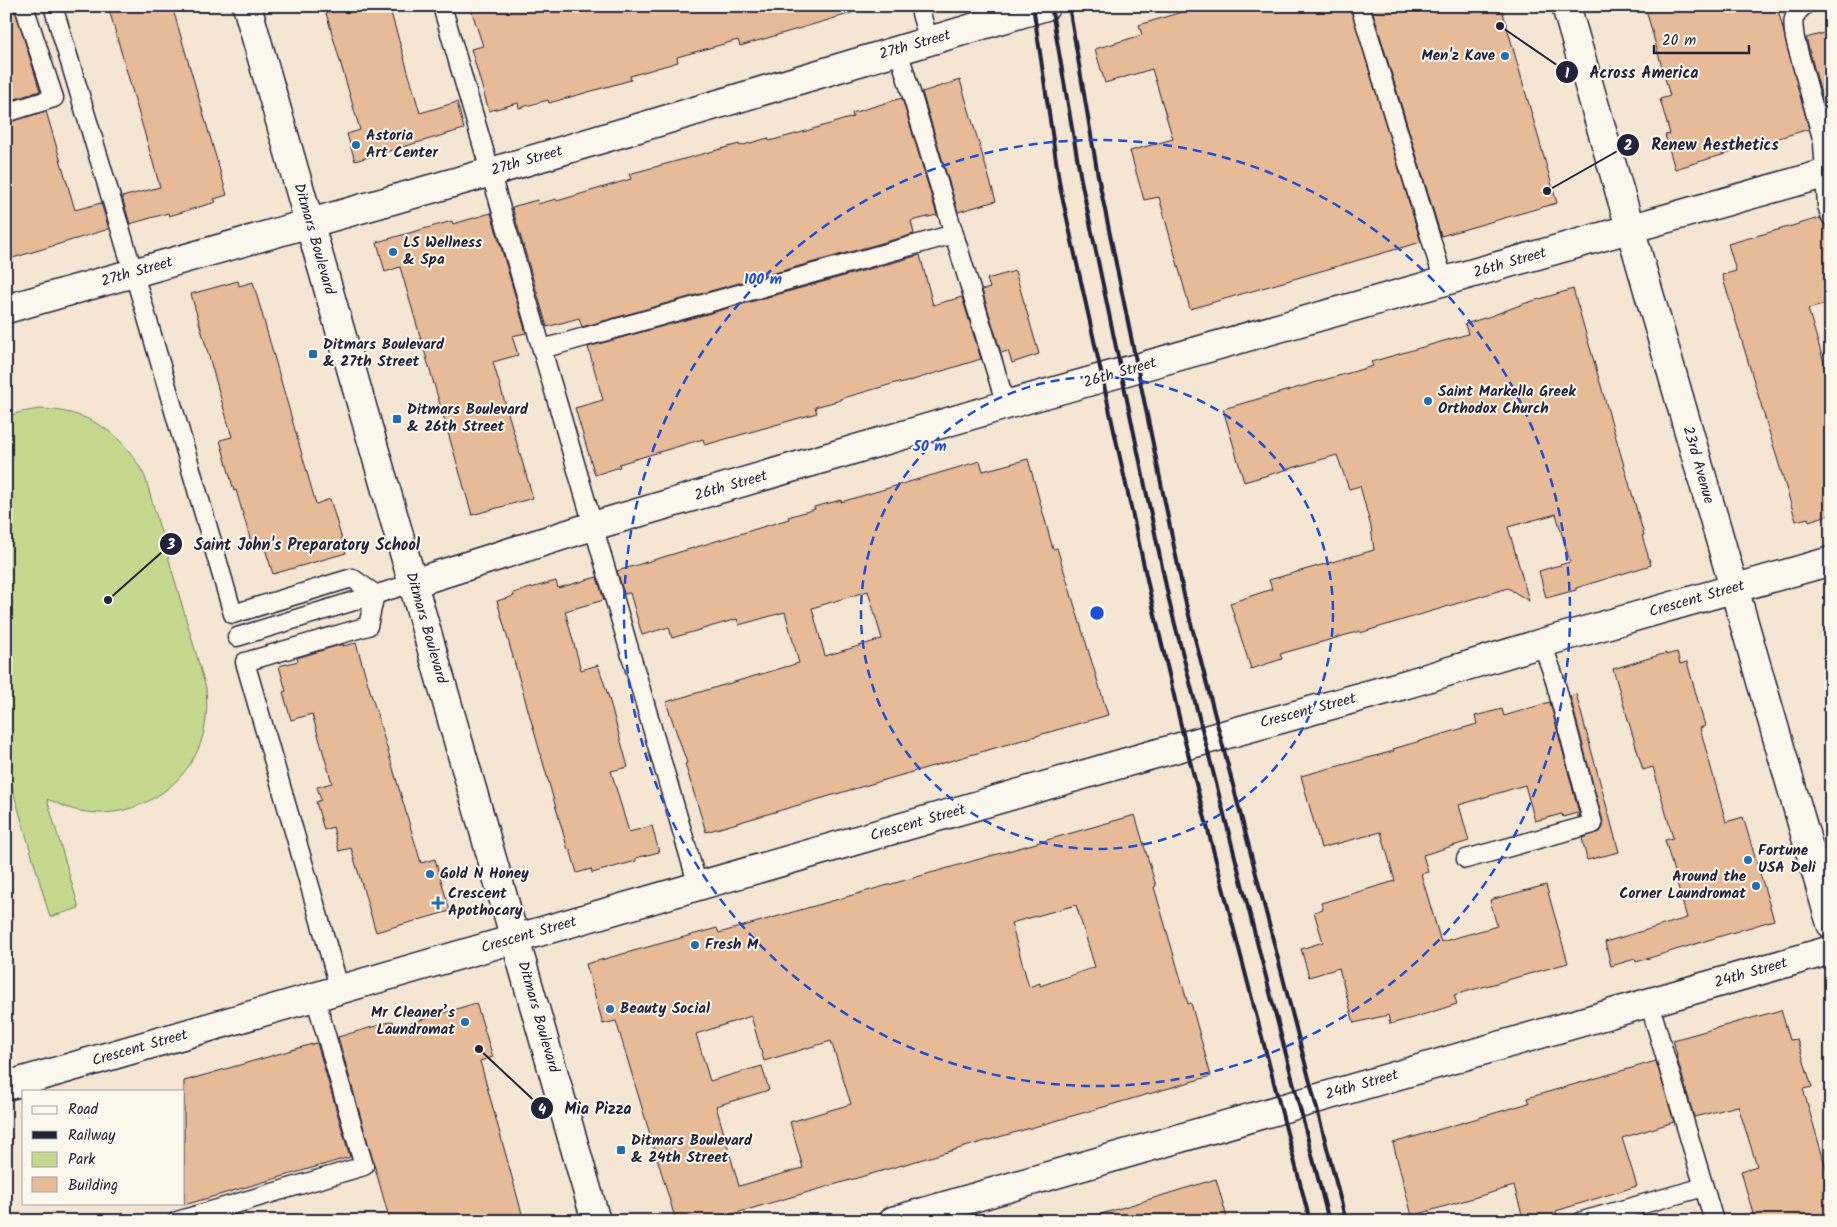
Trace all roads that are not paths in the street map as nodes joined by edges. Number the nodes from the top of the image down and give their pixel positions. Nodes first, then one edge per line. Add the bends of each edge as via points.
1 (24, 6) edge
2 (53, 6) edge
3 (247, 6) edge
4 (442, 6) edge
5 (918, 6) edge
6 (1046, 6) edge
7 (1360, 6) edge
8 (1566, 6) edge
9 (1804, 6) edge
10 (929, 42) junction
11 (898, 50) junction
12 (6, 113) edge
13 (491, 172) junction
14 (1828, 173) edge
15 (1831, 217) edge
16 (310, 222) junction
17 (1631, 229) junction
18 (954, 234) junction
19 (133, 274) junction
20 (1444, 282) junction
21 (6, 309) edge
22 (542, 349) junction
23 (1006, 405) junction
24 (594, 526) junction
25 (1831, 561) edge
26 (413, 584) junction
27 (1734, 589) junction
28 (375, 594) junction
29 (237, 636) dead end
30 (1542, 644) junction
31 (1466, 859) dead end
32 (698, 886) junction
33 (1831, 924) edge
34 (515, 939) junction
35 (1831, 950) edge
36 (340, 990) junction
37 (314, 997) junction
38 (1649, 1002) junction
39 (6, 1086) edge
40 (1704, 1187) junction
41 (177, 1221) edge
42 (596, 1221) edge
43 (893, 1221) edge
44 (1582, 1221) edge
45 (1714, 1221) edge

1 - 12 lane via 54,98
2 - 19 lane
3 - 16 street, Ditmars Boulevard
4 - 13 lane
5 - 10 lane
6 - 10 street, 27th Street
7 - 20 lane
8 - 17 street, 23rd Avenue
9 - 14 lane via 1795,12 1792,22
10 - 11 street, 27th Street
11 - 13 street, 27th Street
11 - 18 lane
13 - 16 street, 27th Street
13 - 22 lane
14 - 15 lane
14 - 17 street, 26th Street
16 - 19 street, 27th Street
16 - 26 street, Ditmars Boulevard
17 - 20 street, 26th Street
17 - 27 street, 23rd Avenue
18 - 22 lane
18 - 23 lane
19 - 21 street, 27th Street
19 - 28 lane via 233,614 352,578
20 - 23 street, 26th Street
22 - 24 lane
23 - 24 street, 26th Street
24 - 26 street, 26th Street
24 - 32 lane
25 - 27 street, Crescent Street
26 - 28 lane
26 - 34 street, Ditmars Boulevard
27 - 30 street, Crescent Street
27 - 33 street, 23rd Avenue
28 - 29 lane
28 - 36 lane via 368,626 245,662
30 - 31 lane via 1554,677 1593,824
30 - 32 street, Crescent Street
32 - 34 street, Crescent Street
34 - 36 street, Crescent Street
34 - 42 street, Ditmars Boulevard
35 - 38 street, 24th Street
36 - 37 street, Crescent Street
37 - 39 street, Crescent Street
37 - 41 lane via 364,1166
38 - 40 lane
38 - 43 street, 24th Street
40 - 44 lane
40 - 45 lane

